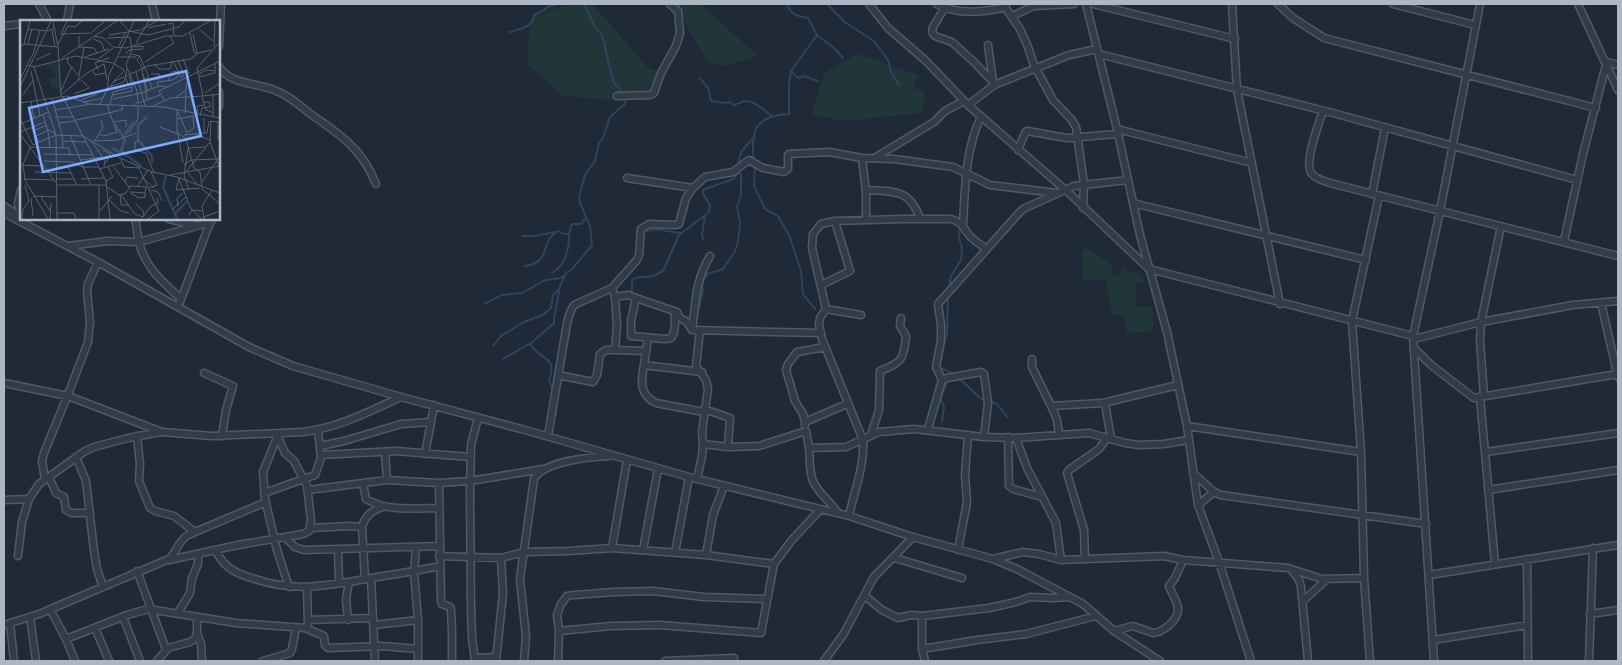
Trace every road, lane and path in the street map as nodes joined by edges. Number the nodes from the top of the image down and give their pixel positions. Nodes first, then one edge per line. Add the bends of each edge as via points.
1 (39, 4) edge
2 (70, 4) edge
3 (152, 4) edge
4 (221, 4) edge
5 (670, 4) edge
6 (937, 4) edge
7 (1074, 4) edge
8 (1086, 4) edge
9 (1093, 4) edge
10 (1232, 4) edge
11 (1278, 4) edge
12 (1393, 4) edge
13 (1480, 4) edge
14 (1578, 4) edge
15 (872, 5) edge
16 (1005, 5) edge
17 (946, 6) edge
18 (1013, 16) junction
19 (47, 20) edge
20 (67, 20) edge
21 (156, 20) edge
22 (20, 24) edge
23 (220, 25) edge
24 (1475, 25) junction
25 (4, 26) edge
26 (1235, 39) junction
27 (988, 46) dead end
28 (1098, 51) junction
29 (1605, 63) junction
30 (1618, 65) edge
31 (220, 69) edge
32 (1037, 69) junction
33 (1466, 74) junction
34 (993, 83) junction
35 (1237, 90) junction
36 (1618, 90) edge
37 (616, 96) dead end
38 (966, 103) junction
39 (1596, 108) junction
40 (1323, 111) junction
41 (981, 116) junction
42 (1385, 128) junction
43 (1117, 132) junction
44 (1077, 136) junction
45 (1451, 146) junction
46 (1018, 150) junction
47 (862, 158) junction
48 (875, 158) junction
49 (1252, 164) junction
50 (966, 172) junction
51 (627, 178) dead end
52 (1128, 180) junction
53 (1577, 180) junction
54 (376, 184) dead end
55 (1084, 184) junction
56 (693, 188) junction
57 (866, 190) junction
58 (1060, 192) junction
59 (20, 195) edge
60 (1376, 195) junction
61 (1133, 203) junction
62 (4, 206) edge
63 (1083, 208) junction
64 (20, 211) edge
65 (1440, 211) junction
66 (4, 213) edge
67 (20, 214) edge
68 (920, 219) junction
69 (25, 220) edge
70 (134, 220) edge
71 (174, 220) edge
72 (211, 220) edge
73 (866, 220) junction
74 (835, 221) junction
75 (29, 225) junction
76 (197, 225) junction
77 (963, 225) junction
78 (1501, 226) junction
79 (1268, 235) junction
80 (1564, 241) junction
81 (139, 242) junction
82 (68, 246) junction
83 (987, 249) junction
84 (710, 256) dead end
85 (1618, 256) edge
86 (1366, 260) junction
87 (98, 262) junction
88 (1149, 269) junction
89 (821, 285) junction
90 (612, 288) junction
91 (614, 297) junction
92 (636, 298) junction
93 (182, 299) junction
94 (1618, 301) edge
95 (1602, 303) junction
96 (1280, 304) junction
97 (178, 307) junction
98 (826, 309) junction
99 (676, 311) junction
100 (861, 315) dead end
101 (901, 318) dead end
102 (1352, 321) junction
103 (1481, 322) junction
104 (692, 330) junction
105 (700, 330) junction
106 (820, 333) junction
107 (1413, 337) junction
108 (648, 338) junction
109 (825, 347) junction
110 (615, 350) junction
111 (1415, 350) junction
112 (646, 351) junction
113 (1032, 359) dead end
114 (644, 364) junction
115 (702, 372) junction
116 (204, 373) dead end
117 (558, 375) junction
118 (1618, 376) edge
119 (942, 380) junction
120 (4, 383) edge
121 (1178, 385) junction
122 (68, 396) junction
123 (1482, 396) junction
124 (401, 397) junction
125 (1105, 403) junction
126 (847, 404) junction
127 (434, 405) junction
128 (1051, 406) junction
129 (704, 410) junction
130 (478, 418) junction
131 (431, 422) junction
132 (805, 422) junction
133 (1187, 426) junction
134 (318, 430) junction
135 (928, 430) junction
136 (806, 431) junction
137 (162, 432) junction
138 (1618, 433) edge
139 (1059, 434) junction
140 (278, 435) junction
141 (871, 435) junction
142 (968, 435) junction
143 (137, 436) junction
144 (222, 436) junction
145 (548, 436) junction
146 (984, 437) junction
147 (1008, 437) junction
148 (1016, 438) junction
149 (1109, 439) junction
150 (863, 440) junction
151 (1188, 440) junction
152 (703, 444) junction
153 (320, 446) junction
154 (728, 447) junction
155 (809, 448) junction
156 (385, 452) junction
157 (1361, 452) junction
158 (1486, 452) junction
159 (425, 454) junction
160 (320, 456) junction
161 (616, 456) junction
162 (76, 457) junction
163 (470, 458) junction
164 (627, 460) junction
165 (547, 468) junction
166 (658, 469) junction
167 (1618, 470) edge
168 (1193, 473) junction
169 (688, 477) junction
170 (47, 478) junction
171 (697, 479) junction
172 (305, 480) junction
173 (386, 480) junction
174 (470, 481) junction
175 (363, 483) junction
176 (439, 483) junction
177 (724, 486) junction
178 (308, 490) junction
179 (1488, 490) junction
180 (1214, 492) junction
181 (264, 493) junction
182 (1042, 497) junction
183 (30, 499) junction
184 (4, 500) edge
185 (266, 502) junction
186 (1198, 505) junction
187 (385, 506) junction
188 (439, 508) junction
189 (820, 510) junction
190 (90, 513) junction
191 (838, 514) junction
192 (1363, 515) junction
193 (849, 516) junction
194 (1426, 524) junction
195 (362, 527) junction
196 (311, 528) junction
197 (195, 532) junction
198 (913, 537) junction
199 (285, 538) junction
200 (275, 539) junction
201 (1618, 544) edge
202 (439, 546) junction
203 (416, 547) junction
204 (364, 548) junction
205 (612, 548) junction
206 (1593, 548) junction
207 (338, 549) junction
208 (643, 550) junction
209 (958, 550) junction
210 (216, 551) junction
211 (524, 552) junction
212 (675, 552) junction
213 (198, 554) junction
214 (706, 555) junction
215 (18, 556) dead end
216 (440, 556) junction
217 (470, 557) junction
218 (501, 558) junction
219 (895, 558) junction
220 (993, 559) junction
221 (1086, 559) junction
222 (1527, 559) junction
223 (1061, 560) junction
224 (1183, 560) junction
225 (161, 562) junction
226 (1219, 562) junction
227 (774, 564) junction
228 (1494, 564) junction
229 (440, 566) junction
230 (1291, 569) junction
231 (137, 571) junction
232 (414, 572) junction
233 (1429, 575) junction
234 (962, 578) dead end
235 (1364, 578) junction
236 (368, 579) junction
237 (1328, 579) junction
238 (349, 582) junction
239 (339, 584) junction
240 (103, 586) junction
241 (289, 587) junction
242 (307, 588) junction
243 (865, 596) junction
244 (1070, 597) junction
245 (767, 600) junction
246 (1303, 601) junction
247 (50, 609) junction
248 (152, 610) junction
249 (1618, 610) edge
250 (178, 613) junction
251 (1590, 614) junction
252 (922, 616) junction
253 (1096, 616) junction
254 (30, 617) junction
255 (123, 617) junction
256 (197, 617) junction
257 (308, 620) junction
258 (348, 620) junction
259 (418, 620) junction
260 (374, 621) junction
261 (7, 624) edge
262 (1528, 625) junction
263 (95, 628) junction
264 (296, 628) junction
265 (305, 628) junction
266 (559, 630) junction
267 (1114, 631) junction
268 (197, 633) junction
269 (66, 639) junction
270 (1433, 640) junction
271 (375, 646) junction
272 (166, 649) junction
273 (418, 649) junction
274 (922, 649) junction
275 (284, 658) edge
276 (734, 658) dead end
277 (475, 659) edge
278 (496, 659) edge
279 (1157, 660) edge
280 (14, 661) edge
281 (36, 661) edge
282 (75, 661) edge
283 (109, 661) edge
284 (140, 661) edge
285 (156, 661) edge
286 (202, 661) edge
287 (264, 661) edge
288 (375, 661) edge
289 (418, 661) edge
290 (452, 661) edge
291 (524, 661) edge
292 (558, 661) edge
293 (665, 661) edge
294 (824, 661) edge
295 (925, 661) edge
296 (1251, 661) edge
297 (1308, 661) edge
298 (1370, 661) edge
299 (1434, 661) edge
300 (1528, 661) edge
301 (1589, 661) edge

1 - 19 street
2 - 20 street
3 - 21 street
4 - 23 street
5 - 37 street via 678,11 680,33 654,93
6 - 17 street
7 - 18 street via 1033,6
8 - 28 street
9 - 26 street
10 - 26 street
11 - 33 street via 1324,38
12 - 24 street
13 - 24 street
14 - 29 street
15 - 38 street via 888,28 926,61
16 - 17 street via 987,11
16 - 18 street
17 - 34 street via 933,27 934,36 952,42
18 - 32 street
22 - 25 street
24 - 33 street
26 - 35 street
27 - 34 street
28 - 32 street via 1069,55
28 - 35 street
28 - 43 street
29 - 30 street
29 - 36 street
29 - 39 street
31 - 54 street via 228,77 290,98 331,127 353,146 368,165
32 - 34 street
32 - 44 street via 1053,100 1076,127
33 - 39 street
33 - 45 street
34 - 38 street
35 - 40 street
35 - 49 street
38 - 41 street
38 - 48 street via 946,111 934,122
39 - 53 street
40 - 42 street
40 - 60 street via 1311,151 1309,171 1320,180
41 - 46 street
41 - 50 street
42 - 45 street
42 - 60 street
43 - 44 street
43 - 49 street
43 - 52 street
44 - 46 street via 1067,138 1027,131
44 - 55 street
45 - 53 street
45 - 65 street
46 - 58 street
47 - 48 street
47 - 56 street via 830,152 793,153 788,155 787,171 781,172 762,168 749,160 734,172 705,177
47 - 57 street
48 - 50 street via 953,167
49 - 79 street
50 - 58 street via 998,187
50 - 77 street
51 - 56 street
52 - 55 street
52 - 61 street
53 - 80 street
55 - 58 street
55 - 63 street
56 - 90 street via 686,198 679,224 649,224 641,229 639,256
57 - 68 street via 905,195
57 - 73 street
58 - 63 street
58 - 83 street via 1022,210
59 - 64 street
60 - 65 street
60 - 86 street
61 - 79 street
61 - 88 street
62 - 67 street
63 - 88 street
65 - 78 street
65 - 107 street
66 - 75 street
68 - 73 street
68 - 77 street via 957,220
69 - 75 street
70 - 81 street
71 - 76 street
72 - 76 street
72 - 93 street
73 - 74 street
74 - 89 street via 821,224 813,234 812,255
74 - 89 street via 850,271
75 - 82 street
76 - 81 street
77 - 83 street via 970,237
78 - 80 street
78 - 103 street
79 - 86 street
79 - 96 street
80 - 85 street
81 - 82 street via 108,241
81 - 93 street via 149,267
82 - 87 street
83 - 119 street via 938,304 941,341 936,367
84 - 104 street via 698,280
86 - 102 street
87 - 97 street
87 - 122 street via 87,291 88,342
88 - 96 street
88 - 121 street
89 - 98 street
90 - 91 street
90 - 117 street via 572,308
91 - 92 street via 628,295
91 - 110 street
92 - 99 street
92 - 108 street via 631,336
93 - 97 street
94 - 95 street
95 - 103 street via 1573,305
95 - 118 street
96 - 102 street
97 - 124 street via 249,347 293,366
98 - 100 street
98 - 106 street via 820,318
99 - 104 street
99 - 108 street via 671,338
101 - 141 street via 900,326 906,336 903,358 880,371 879,410
102 - 107 street
102 - 157 street
103 - 107 street
103 - 123 street
104 - 105 street
105 - 106 street
105 - 115 street via 696,366
106 - 109 street
107 - 111 street
108 - 112 street
109 - 126 street
109 - 132 street via 797,352 786,370
110 - 112 street
110 - 117 street via 608,349 600,354 597,375 592,382
111 - 123 street via 1472,396
111 - 194 street
112 - 114 street
113 - 128 street via 1032,367
114 - 115 street
114 - 129 street via 641,384 651,400
115 - 129 street via 708,389
116 - 144 street via 233,386
117 - 145 street
118 - 123 street
119 - 135 street
119 - 146 street via 977,372 984,374 988,403
120 - 122 street
121 - 125 street
121 - 133 street
122 - 137 street
122 - 170 street via 43,457
123 - 158 street
124 - 127 street
124 - 134 street
125 - 128 street
125 - 149 street
126 - 132 street
126 - 150 street
127 - 130 street
127 - 131 street
128 - 139 street
129 - 152 street
129 - 154 street via 730,418
130 - 145 street
130 - 163 street
131 - 153 street via 401,424
131 - 159 street
132 - 136 street
133 - 151 street
133 - 157 street
134 - 140 street
134 - 153 street
135 - 141 street
135 - 142 street
136 - 154 street via 759,446
136 - 155 street
137 - 143 street
137 - 144 street
138 - 158 street
139 - 148 street
139 - 149 street via 1089,433
140 - 144 street
140 - 172 street via 285,453
140 - 181 street via 263,472
141 - 150 street
142 - 146 street
142 - 209 street via 967,502
143 - 162 street via 94,447
143 - 197 street via 139,481 150,508 174,516
145 - 161 street
146 - 147 street
147 - 148 street
147 - 182 street via 1009,486
148 - 182 street
149 - 151 street via 1140,446
149 - 221 street via 1067,473 1080,513
150 - 155 street via 846,447
150 - 193 street
151 - 168 street
152 - 154 street
152 - 171 street
153 - 160 street
155 - 191 street via 813,481
156 - 159 street
156 - 160 street
156 - 173 street
157 - 192 street
158 - 179 street
159 - 163 street
160 - 172 street via 316,474
161 - 164 street
161 - 165 street via 592,457
162 - 170 street
162 - 190 street via 86,481
163 - 174 street
164 - 166 street
164 - 205 street
165 - 174 street
165 - 211 street via 532,483
166 - 169 street
166 - 208 street
167 - 179 street
168 - 180 street
168 - 186 street
169 - 171 street
169 - 212 street
170 - 183 street
170 - 190 street via 56,493 64,497 66,510
171 - 177 street
172 - 178 street
172 - 181 street
173 - 175 street
173 - 176 street
174 - 176 street
174 - 217 street
175 - 178 street
175 - 187 street via 366,499
176 - 188 street
177 - 189 street
177 - 214 street via 713,515
178 - 196 street
179 - 228 street
180 - 186 street
180 - 192 street
181 - 185 street
182 - 223 street via 1057,526
183 - 184 street
183 - 215 street via 21,525
185 - 197 street
185 - 200 street
186 - 226 street
187 - 188 street
187 - 195 street via 370,513
188 - 202 street
189 - 191 street
189 - 227 street
190 - 240 street
191 - 193 street
192 - 194 street
192 - 235 street
193 - 198 street
194 - 233 street
195 - 196 street
195 - 204 street
196 - 199 street via 306,533
197 - 225 street via 181,540 172,556
198 - 209 street
198 - 219 street
199 - 200 street
199 - 207 street via 304,550
200 - 210 street
200 - 241 street
201 - 206 street
202 - 203 street
202 - 216 street
203 - 204 street
203 - 232 street
204 - 207 street
204 - 236 street
205 - 208 street
205 - 211 street
206 - 222 street
206 - 251 street
207 - 239 street
208 - 212 street
209 - 220 street
210 - 213 street
210 - 241 street via 220,560 238,574
211 - 218 street
211 - 291 street via 520,579 526,628
212 - 214 street
213 - 225 street
213 - 250 street via 190,593
214 - 227 street
216 - 217 street
216 - 229 street
217 - 218 street
217 - 277 street
218 - 278 street via 503,593
219 - 234 street
219 - 243 street via 874,577
220 - 223 street via 1023,552
220 - 244 street via 1017,568
221 - 223 street
221 - 224 street via 1164,556
222 - 228 street
222 - 262 street
224 - 226 street
224 - 267 street via 1169,586 1178,606 1174,620 1165,629 1153,633 1133,626
225 - 231 street
226 - 230 street
226 - 296 street
227 - 245 street
228 - 233 street
229 - 232 street
229 - 290 street via 441,603 451,610
230 - 237 street
230 - 246 street via 1300,583
231 - 240 street
231 - 248 street
232 - 236 street
232 - 259 street
233 - 270 street
235 - 237 street
235 - 298 street
236 - 238 street
236 - 260 street
237 - 246 street
238 - 239 street
238 - 258 street via 346,600
239 - 242 street
240 - 247 street
241 - 242 street
242 - 257 street
243 - 252 street via 895,617
243 - 294 street
244 - 252 street via 1030,597 989,608
244 - 253 street
245 - 266 street via 761,633 660,625
245 - 266 street via 654,591 567,596 557,615
246 - 297 street
247 - 254 street
247 - 269 street
248 - 250 street
248 - 255 street via 141,610
248 - 272 street
249 - 251 street
250 - 256 street
251 - 301 street
252 - 274 street
253 - 267 street
253 - 274 street via 1026,634
254 - 261 street
254 - 281 street
255 - 263 street
255 - 284 street
256 - 264 street
256 - 268 street
257 - 258 street
257 - 265 street
258 - 260 street
259 - 260 street
259 - 273 street
260 - 271 street
261 - 280 street
262 - 270 street
262 - 300 street
263 - 269 street
263 - 283 street
264 - 265 street
264 - 275 street via 290,654
265 - 271 street via 323,635 328,648
266 - 292 street
267 - 279 street
268 - 272 street via 190,642
268 - 286 street
269 - 282 street
270 - 299 street
271 - 273 street
271 - 288 street
272 - 285 street
273 - 289 street
274 - 295 street
275 - 287 street
276 - 293 street
277 - 278 street

